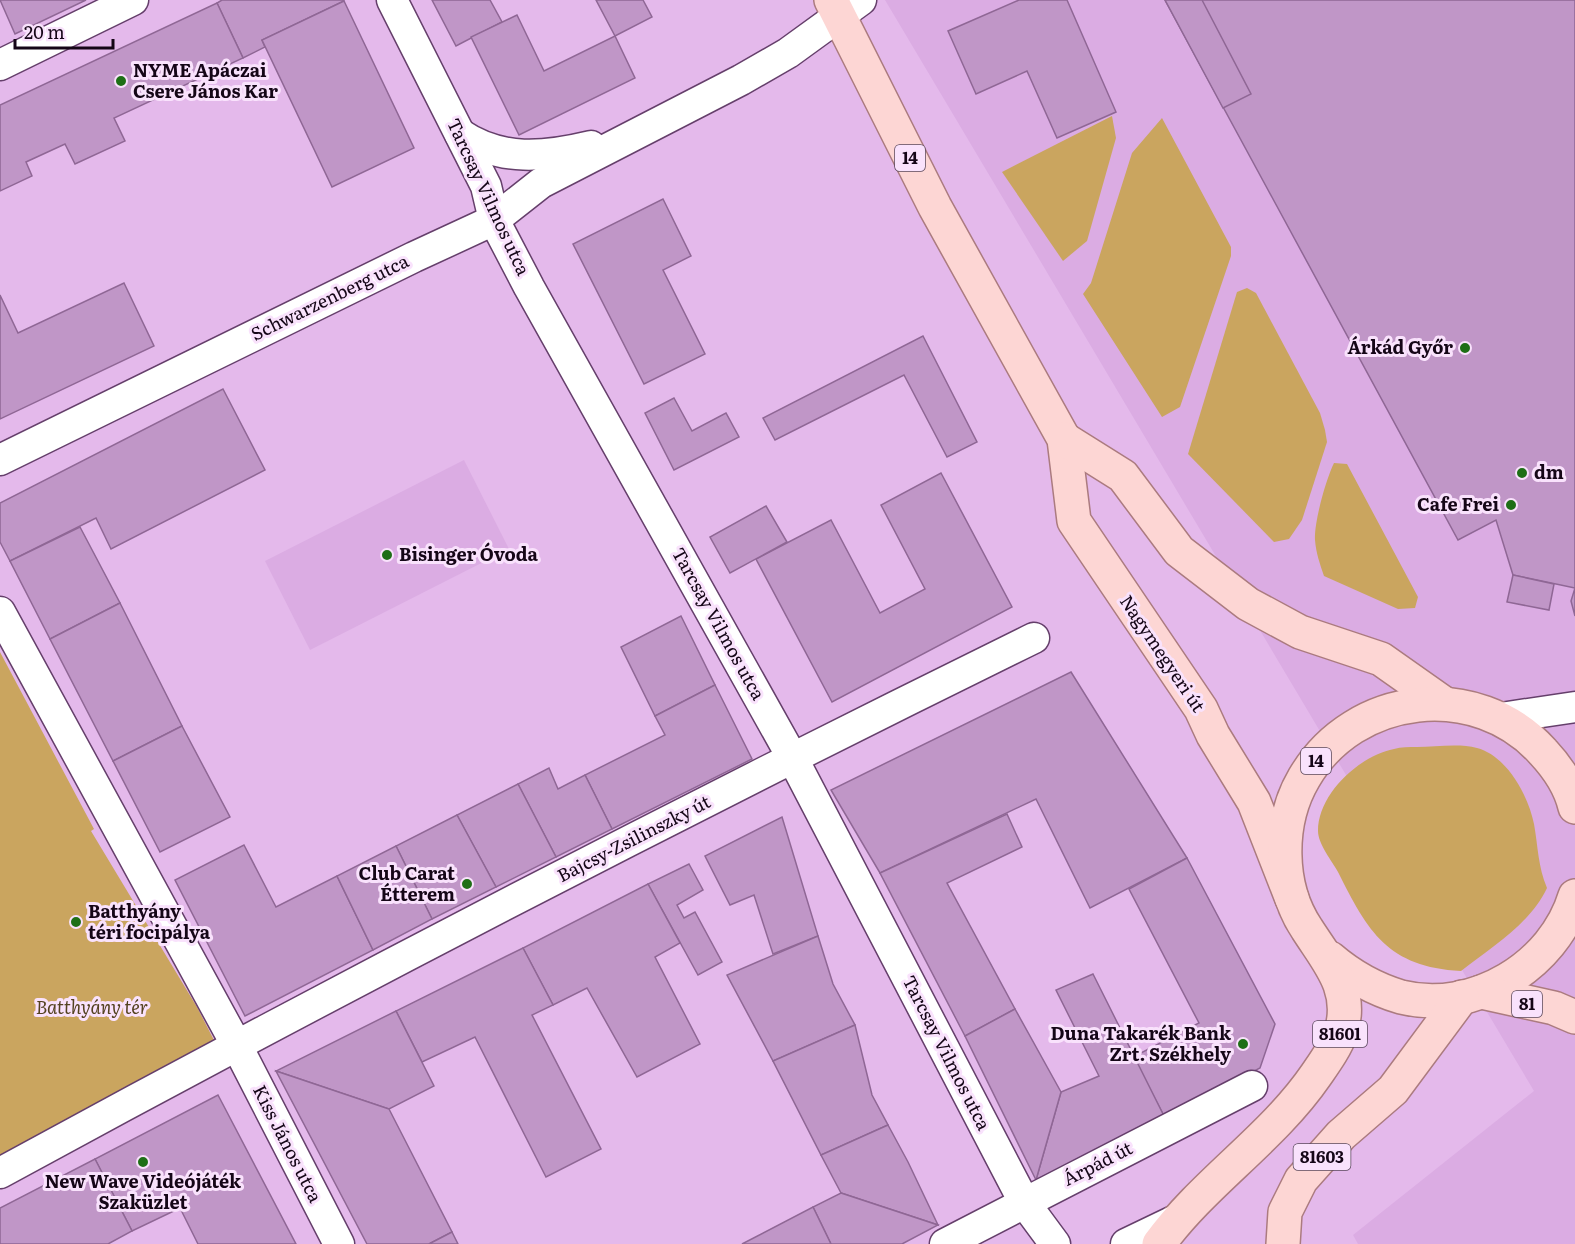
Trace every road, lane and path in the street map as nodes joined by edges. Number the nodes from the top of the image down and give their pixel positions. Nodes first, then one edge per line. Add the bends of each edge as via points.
1 (133, 0) edge
2 (392, 0) edge
3 (844, 6) edge
4 (0, 65) edge
5 (654, 125) junction
6 (460, 134) junction
7 (494, 220) junction
8 (1064, 439) junction
9 (0, 460) edge
10 (0, 612) edge
11 (1034, 638) dead end
12 (1442, 702) junction
13 (1575, 707) edge
14 (1501, 718) junction
15 (792, 757) junction
16 (1575, 807) edge
17 (1575, 896) edge
18 (1292, 898) junction
19 (1326, 955) junction
20 (1472, 995) junction
21 (1575, 1017) edge
22 (236, 1044) junction
23 (1252, 1086) dead end
24 (0, 1173) edge
25 (1024, 1202) junction
26 (1167, 1232) edge
27 (1057, 1240) edge
28 (339, 1244) edge
29 (945, 1244) edge
30 (1126, 1244) edge
31 (1283, 1244) edge

1 - 4 street
2 - 6 street, Tarcsay Vilmos utca
3 - 5 street, Schwarzenberg utca via 779,58
3 - 8 main road, Nagymegyeri út / 14 via 940,218
5 - 6 street, Schwarzenberg utca via 607,141 543,155 498,152 474,144
5 - 7 street, Schwarzenberg utca via 540,183
6 - 7 street, Tarcsay Vilmos utca via 486,186
7 - 9 street, Schwarzenberg utca
7 - 15 street, Tarcsay Vilmos utca
8 - 12 main road, Nagymegyeri út / 14 via 1123,476 1179,550 1248,604 1300,632 1381,659
8 - 18 main road, Nagymegyeri út / 14 via 1074,520 1201,709 1254,802
10 - 22 street
11 - 15 street, Bajcsy-Zsilinszky út
12 - 14 main road, 14 via 1472,707
12 - 18 main road, 14 via 1391,709 1362,720 1328,745 1303,778 1288,816 1284,858
13 - 14 street
14 - 16 main road, 14 via 1531,738 1556,766
15 - 22 street, Bajcsy-Zsilinszky út
15 - 25 street, Tarcsay Vilmos utca
17 - 20 main road, 14 via 1556,937 1535,961 1510,979
18 - 19 main road, 14 via 1306,928
19 - 20 main road, 14 via 1349,974 1403,997 1433,1000
19 - 26 main road, 81601 via 1344,993 1341,1031 1328,1058 1296,1105
20 - 21 main road, 81 via 1554,1008
20 - 31 main road, 81603 via 1393,1090 1341,1136 1301,1180 1285,1212
22 - 24 street
22 - 28 street, Kiss János utca
23 - 25 street, Árpád út
25 - 27 street, Tarcsay Vilmos utca
25 - 29 street, Árpád út
26 - 30 street

